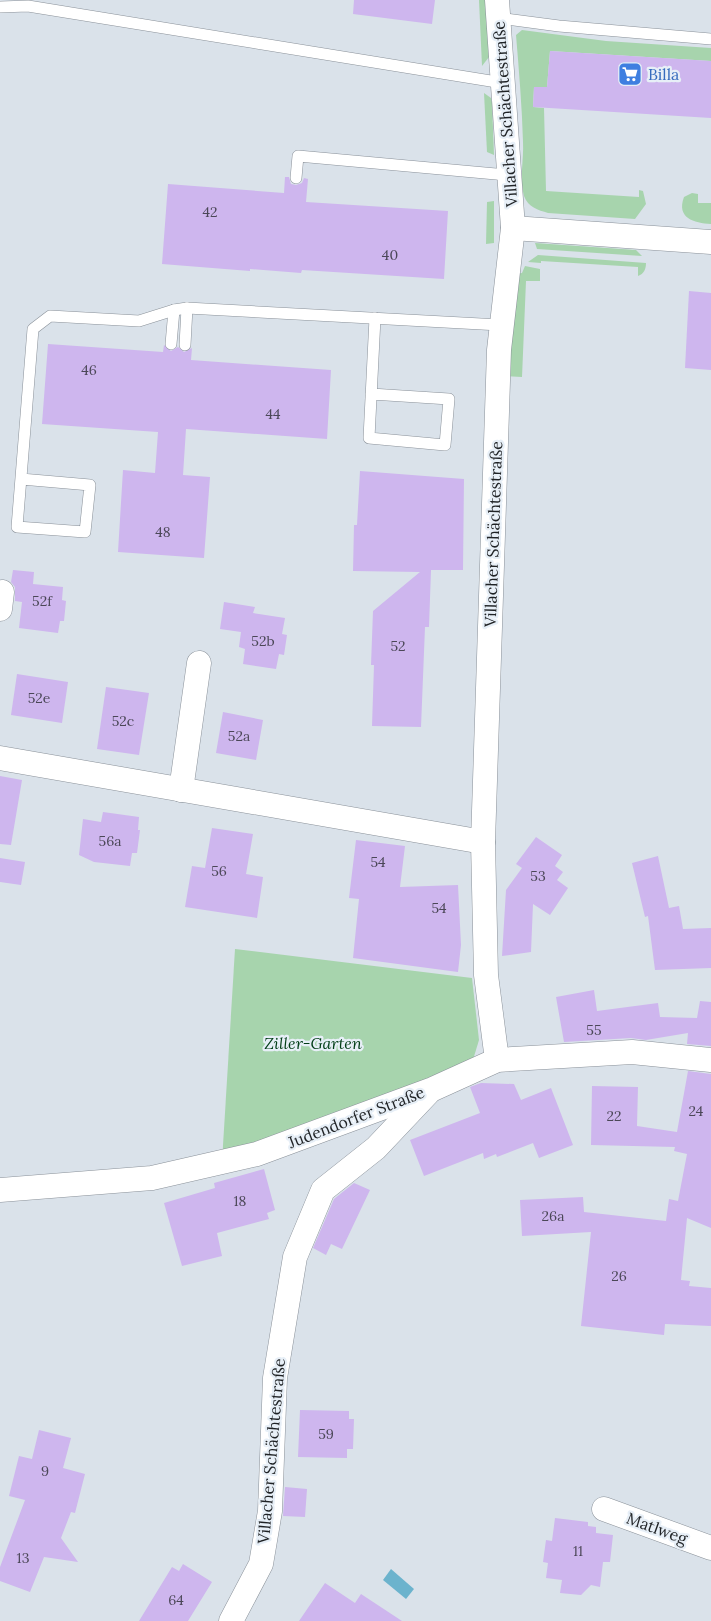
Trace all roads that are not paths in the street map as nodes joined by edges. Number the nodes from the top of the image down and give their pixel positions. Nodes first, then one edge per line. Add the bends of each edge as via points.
1 (0, 7) edge
2 (498, 9) edge
3 (711, 39) edge
4 (503, 83) junction
5 (508, 175) junction
6 (296, 178) dead end
7 (513, 228) junction
8 (711, 242) edge
9 (187, 308) junction
10 (174, 310) junction
11 (376, 318) junction
12 (500, 325) junction
13 (171, 344) dead end
14 (185, 345) dead end
15 (371, 394) junction
16 (21, 479) junction
17 (199, 663) dead end
18 (0, 758) edge
19 (181, 790) junction
20 (483, 842) junction
21 (497, 1060) junction
22 (711, 1060) edge
23 (432, 1088) junction
24 (0, 1190) edge
25 (604, 1509) dead end
26 (711, 1548) edge
27 (231, 1621) edge

1 - 4 lane via 28,6
2 - 3 lane via 559,26
2 - 4 street, Villacher Schächtestraße
4 - 5 street, Villacher Schächtestraße
5 - 6 lane via 298,156
5 - 7 street, Villacher Schächtestraße
7 - 8 street, Villacher Schächtestraße
7 - 12 street, Villacher Schächtestraße
9 - 10 lane
9 - 11 lane
9 - 14 lane
10 - 13 lane
10 - 16 lane via 139,321 50,316 33,329
11 - 12 lane
11 - 15 lane
12 - 20 street, Villacher Schächtestraße
15 - 15 lane via 369,438 445,445 449,399
16 - 16 lane via 18,526 85,532 90,486
17 - 19 street
18 - 19 street
19 - 20 street
20 - 21 street, Villacher Schächtestraße via 486,975
21 - 22 street, Judendorfer Straße via 632,1052
21 - 23 street, Judendorfer Straße
23 - 24 street, Judendorfer Straße via 257,1154 152,1178
23 - 27 street, Villacher Schächtestraße via 376,1148 323,1190 295,1258 274,1378 270,1512 261,1564
25 - 26 street, Matlweg

